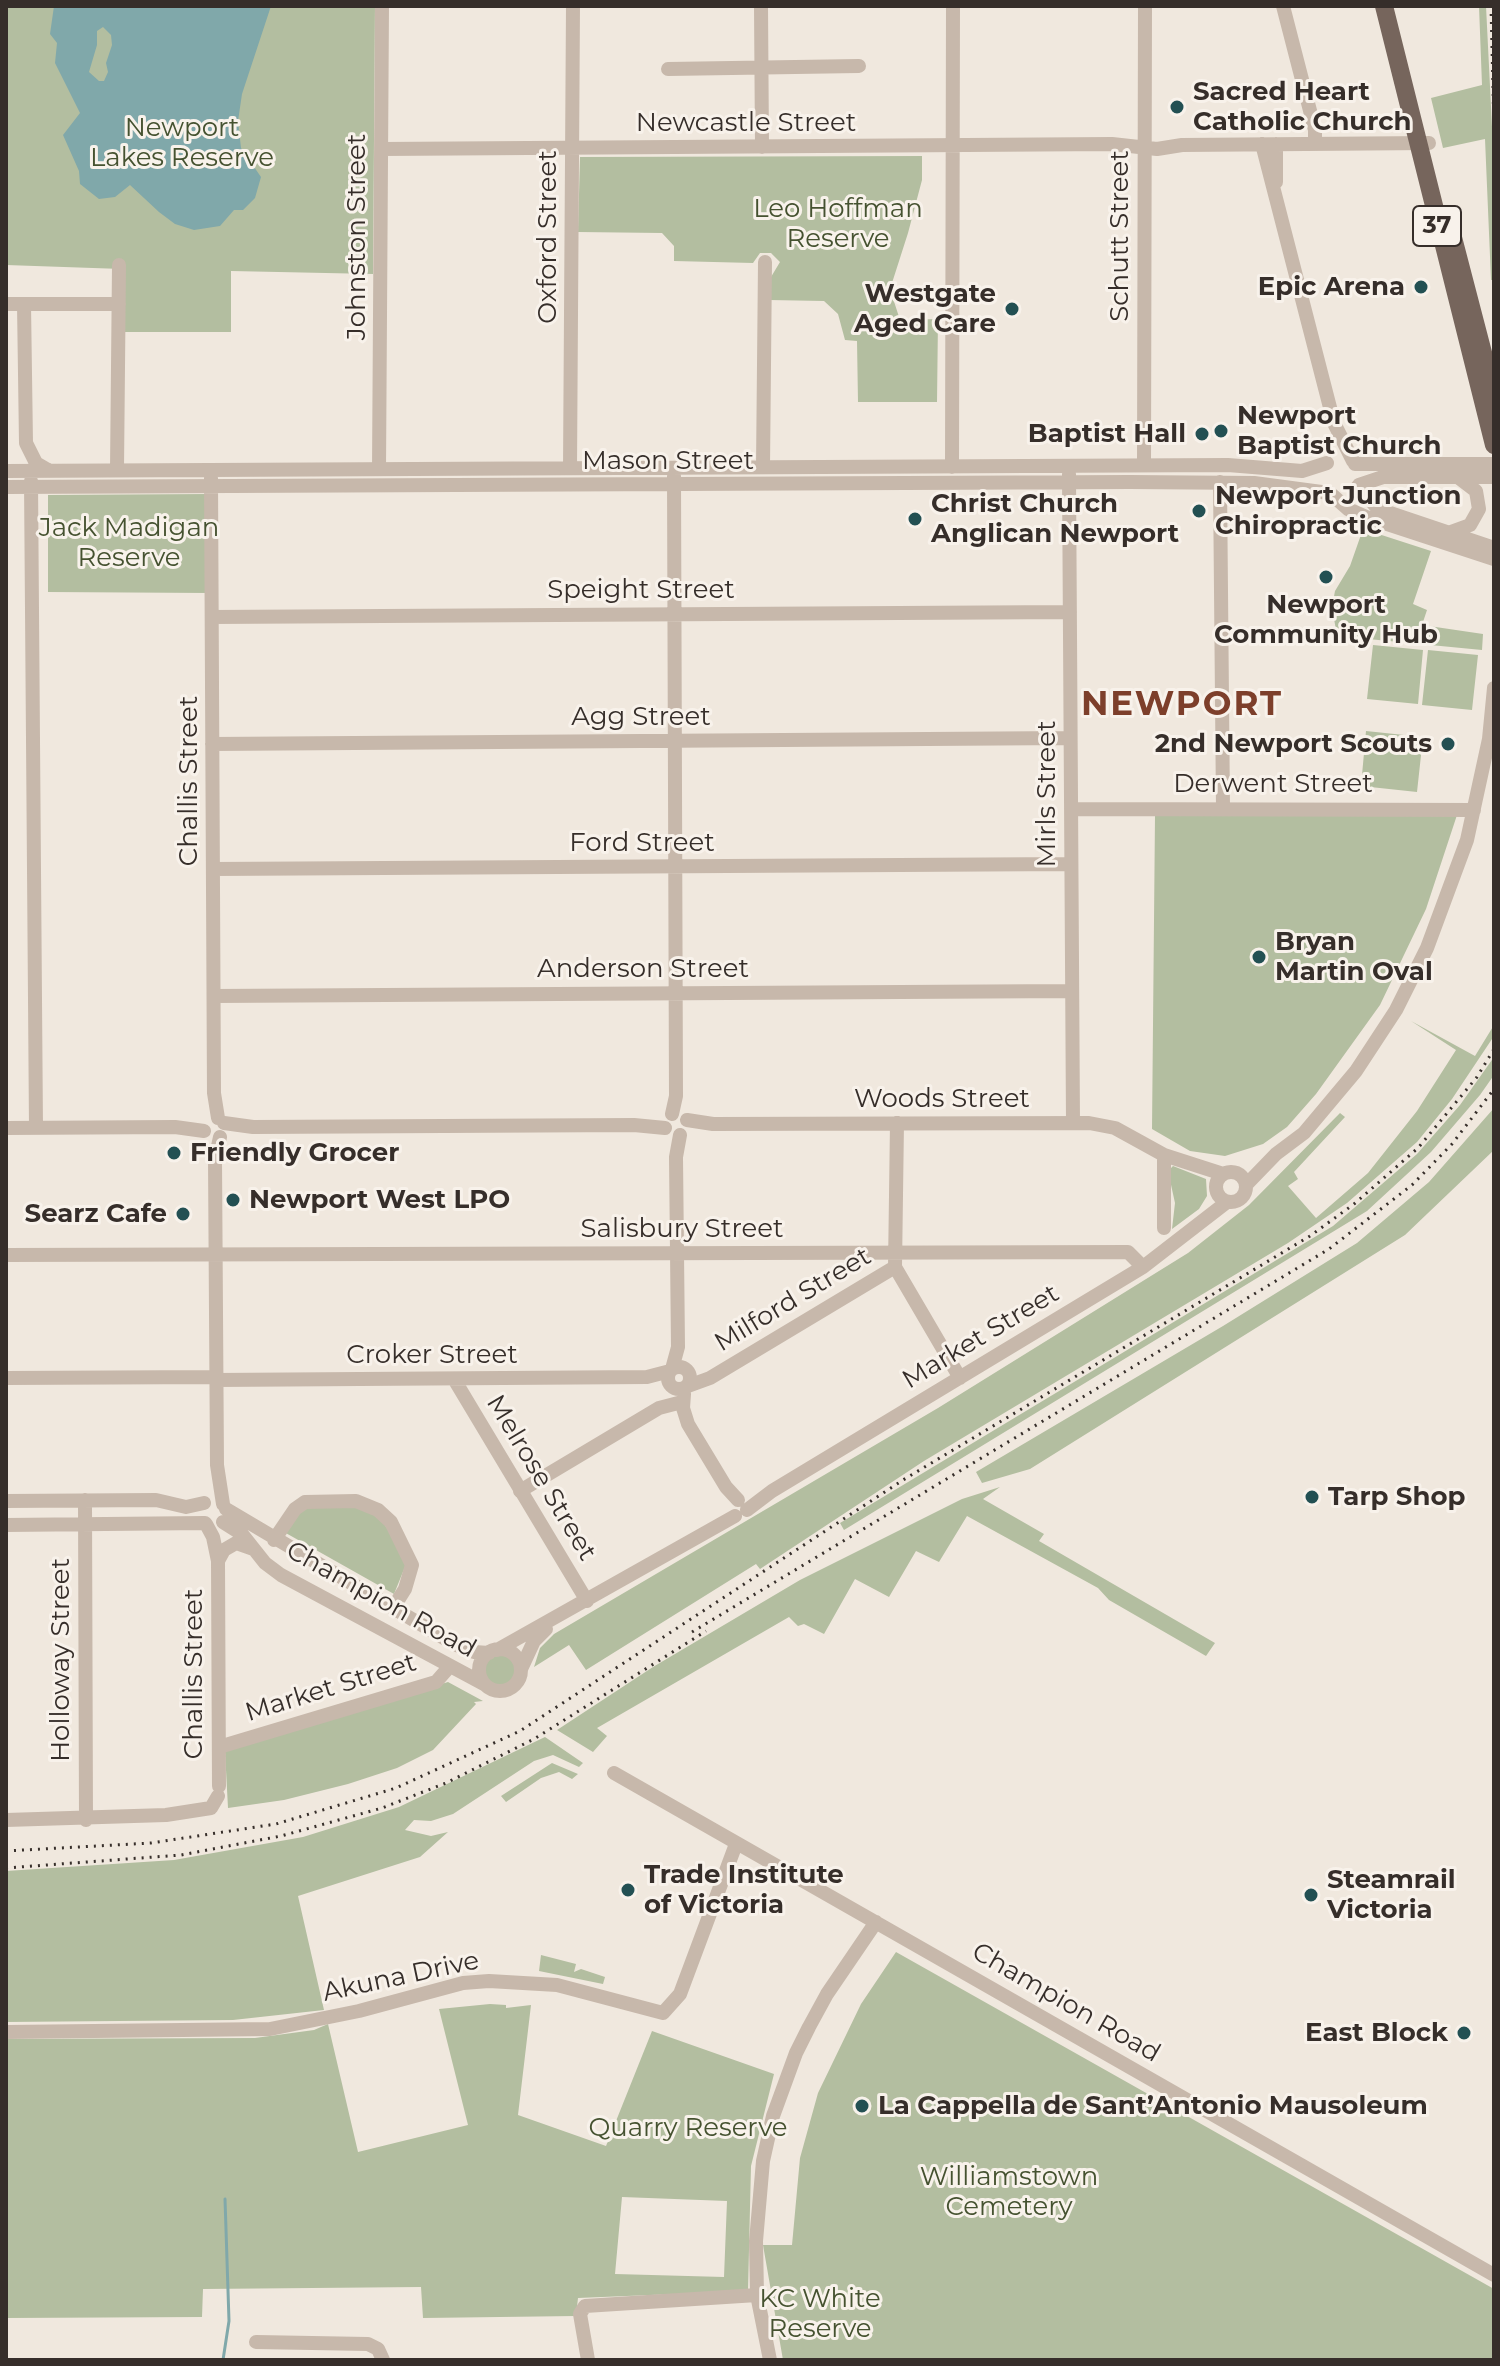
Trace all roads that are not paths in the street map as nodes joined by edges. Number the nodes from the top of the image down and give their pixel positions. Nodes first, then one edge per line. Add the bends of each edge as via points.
1 (382, 6) edge
2 (573, 6) edge
3 (761, 6) edge
4 (953, 6) edge
5 (1145, 6) edge
6 (1283, 6) edge
7 (1384, 6) edge
8 (1394, 6) edge
9 (859, 66) dead end
10 (762, 68) junction
11 (668, 69) dead end
12 (1423, 143) junction
13 (1144, 144) junction
14 (1269, 144) junction
15 (1315, 144) junction
16 (953, 146) junction
17 (762, 147) junction
18 (573, 148) junction
19 (382, 149) junction
20 (765, 262) dead end
21 (119, 265) dead end
22 (6, 304) edge
23 (24, 304) junction
24 (119, 304) junction
25 (1494, 395) edge
26 (1334, 423) junction
27 (1494, 445) edge
28 (1328, 462) junction
29 (1354, 462) junction
30 (1494, 464) edge
31 (1144, 465) junction
32 (1069, 466) junction
33 (674, 467) junction
34 (763, 467) junction
35 (952, 467) junction
36 (570, 468) junction
37 (117, 469) junction
38 (379, 469) junction
39 (29, 470) junction
40 (211, 470) junction
41 (6, 471) edge
42 (49, 471) junction
43 (1457, 477) junction
44 (1494, 477) edge
45 (1220, 482) junction
46 (1069, 483) junction
47 (674, 485) junction
48 (1359, 486) junction
49 (6, 487) edge
50 (33, 487) junction
51 (211, 487) junction
52 (1330, 494) junction
53 (1447, 533) junction
54 (1494, 548) edge
55 (1494, 559) edge
56 (1070, 612) junction
57 (674, 614) junction
58 (212, 617) junction
59 (1494, 688) edge
60 (1070, 738) junction
61 (674, 740) junction
62 (212, 744) junction
63 (1223, 808) junction
64 (1071, 809) junction
65 (1474, 810) junction
66 (1071, 864) junction
67 (675, 866) junction
68 (213, 869) junction
69 (1072, 991) junction
70 (675, 993) junction
71 (214, 996) junction
72 (1073, 1122) junction
73 (897, 1123) junction
74 (676, 1124) junction
75 (214, 1127) junction
76 (6, 1128) edge
77 (36, 1128) junction
78 (1164, 1155) junction
79 (1228, 1186) junction
80 (1164, 1228) dead end
81 (678, 1254) junction
82 (6, 1255) edge
83 (215, 1255) junction
84 (896, 1259) junction
85 (1143, 1267) junction
86 (6, 1378) edge
87 (679, 1378) junction
88 (960, 1378) junction
89 (216, 1379) junction
90 (454, 1379) junction
91 (678, 1402) junction
92 (217, 1465) junction
93 (520, 1491) junction
94 (85, 1500) junction
95 (6, 1501) edge
96 (205, 1502) junction
97 (737, 1507) junction
98 (224, 1514) junction
99 (84, 1524) junction
100 (205, 1524) junction
101 (6, 1525) edge
102 (274, 1540) junction
103 (253, 1549) junction
104 (218, 1561) junction
105 (587, 1601) junction
106 (393, 1608) junction
107 (562, 1616) junction
108 (493, 1651) junction
109 (450, 1666) junction
110 (521, 1669) junction
111 (484, 1684) junction
112 (219, 1747) junction
113 (614, 1773) dead end
114 (6, 1820) edge
115 (86, 1820) junction
116 (736, 1844) junction
117 (876, 1922) junction
118 (6, 2032) edge
119 (1494, 2275) edge
120 (757, 2295) junction
121 (256, 2342) dead end
122 (383, 2360) edge
123 (588, 2360) edge
124 (770, 2360) edge

1 - 19 street, Johnston Street
2 - 18 street, Oxford Street
3 - 10 street
4 - 16 street
5 - 13 street, Schutt Street
6 - 15 street
7 - 12 main road, 37
8 - 12 main road, 37
9 - 10 street
10 - 11 street
10 - 17 street
12 - 15 street, Newcastle Street
12 - 25 main road, 37
12 - 27 main road, 37
13 - 14 street, Newcastle Street
13 - 16 street, Newcastle Street
13 - 31 street, Schutt Street
14 - 15 street, Newcastle Street
14 - 26 street
16 - 17 street, Newcastle Street
16 - 35 street
17 - 18 street, Newcastle Street
18 - 19 street, Newcastle Street
18 - 36 street, Oxford Street
19 - 38 street, Johnston Street
20 - 34 street
21 - 24 street
22 - 23 street
23 - 24 street
23 - 42 street via 26,443 36,463
24 - 37 street
26 - 28 street via 1335,449
26 - 29 street
28 - 29 street via 1341,457
28 - 31 street, Mason Street via 1302,471
28 - 52 street via 1321,477
29 - 30 street
29 - 48 street
31 - 32 street, Mason Street
32 - 35 street, Mason Street
32 - 46 street, Mirls Street
33 - 34 street, Mason Street
33 - 36 street, Mason Street
33 - 47 street
34 - 35 street, Mason Street
36 - 38 street, Mason Street
37 - 40 street, Mason Street
37 - 42 street, Mason Street
38 - 40 street, Mason Street
39 - 41 street, Mason Street
39 - 42 street, Mason Street
39 - 50 street
40 - 51 street, Challis Street
43 - 44 street
43 - 48 street via 1383,477
43 - 53 street via 1476,491 1479,509 1468,527
45 - 46 street, Mason Street
45 - 52 street, Mason Street
45 - 63 street
46 - 47 street, Mason Street
46 - 56 street, Mirls Street
47 - 51 street, Mason Street
47 - 57 street
48 - 52 street via 1347,496
48 - 53 street via 1376,508
49 - 50 street, Mason Street
50 - 51 street, Mason Street
50 - 77 street
51 - 58 street, Challis Street
52 - 55 street via 1366,517
53 - 54 street
56 - 57 street, Speight Street
56 - 60 street, Mirls Street
57 - 58 street, Speight Street
57 - 61 street
58 - 62 street, Challis Street
59 - 65 street, Market Street
60 - 61 street, Agg Street
60 - 64 street, Mirls Street
61 - 62 street, Agg Street
61 - 67 street
62 - 68 street, Challis Street
63 - 64 street, Derwent Street
63 - 65 street, Derwent Street
64 - 66 street, Mirls Street
65 - 79 street, Market Street via 1441,918 1396,1010 1304,1133
66 - 67 street, Ford Street
66 - 69 street, Mirls Street
67 - 68 street, Ford Street
67 - 70 street
68 - 71 street, Challis Street
69 - 70 street, Anderson Street
69 - 72 street, Mirls Street
70 - 71 street, Anderson Street
70 - 74 street
71 - 75 street, Challis Street
72 - 73 street, Woods Street
72 - 78 street, Woods Street via 1115,1128
73 - 74 street, Woods Street
73 - 84 street
74 - 75 street, Woods Street
74 - 81 street
75 - 77 street, Woods Street
75 - 83 street, Challis Street
76 - 77 street, Woods Street
78 - 79 street, Woods Street via 1198,1167
78 - 80 street
79 - 85 street, Market Street via 1208,1215
81 - 83 street, Salisbury Street
81 - 84 street, Salisbury Street
81 - 87 street
82 - 83 street, Salisbury Street
83 - 89 street, Challis Street
84 - 85 street, Salisbury Street via 1128,1252
84 - 87 street, Milford Street via 715,1374
84 - 88 street
85 - 88 street, Market Street
86 - 89 street, Croker Street
87 - 90 street, Croker Street
87 - 91 street
88 - 97 street, Market Street
89 - 90 street, Croker Street
89 - 92 street, Challis Street
90 - 93 street, Melrose Street
91 - 93 street via 652,1412
91 - 97 street
92 - 96 street, Challis Street
92 - 98 street, Challis Street
93 - 105 street, Melrose Street
94 - 95 street
94 - 96 street via 156,1500 186,1507
94 - 99 street, Holloway Street
96 - 98 street via 215,1499
96 - 100 street, Challis Street via 200,1514
97 - 105 street, Market Street
98 - 100 street
98 - 102 street, Champion Road
98 - 103 street, Champion Road
98 - 104 street, Challis Street
99 - 100 street
99 - 101 street
99 - 115 street, Holloway Street
100 - 104 street, Challis Street
102 - 106 street, Champion Road
102 - 106 street via 305,1502 356,1501 378,1510 391,1522 412,1565
103 - 104 street via 231,1545
103 - 109 street, Champion Road via 281,1575
104 - 112 street, Challis Street
105 - 107 street, Market Street
106 - 108 street, Champion Road via 457,1646
107 - 108 street, Market Street
107 - 110 street, Market Street via 534,1641
108 - 110 street via 512,1653
108 - 111 street via 479,1670
109 - 111 street, Champion Road
109 - 112 street, Market Street via 436,1682
110 - 111 street via 508,1689 497,1691
112 - 115 street, Challis Street via 218,1791 211,1808
113 - 116 street, Champion Road
114 - 115 street
116 - 117 street, Champion Road
116 - 118 street, Akuna Drive via 680,1994 663,2013 557,1985 489,1981 270,2029
117 - 119 street, Champion Road
117 - 120 street via 809,2027 773,2116 757,2213
120 - 123 street via 584,2306 580,2314
120 - 124 street
121 - 122 street via 286,2350 368,2344

